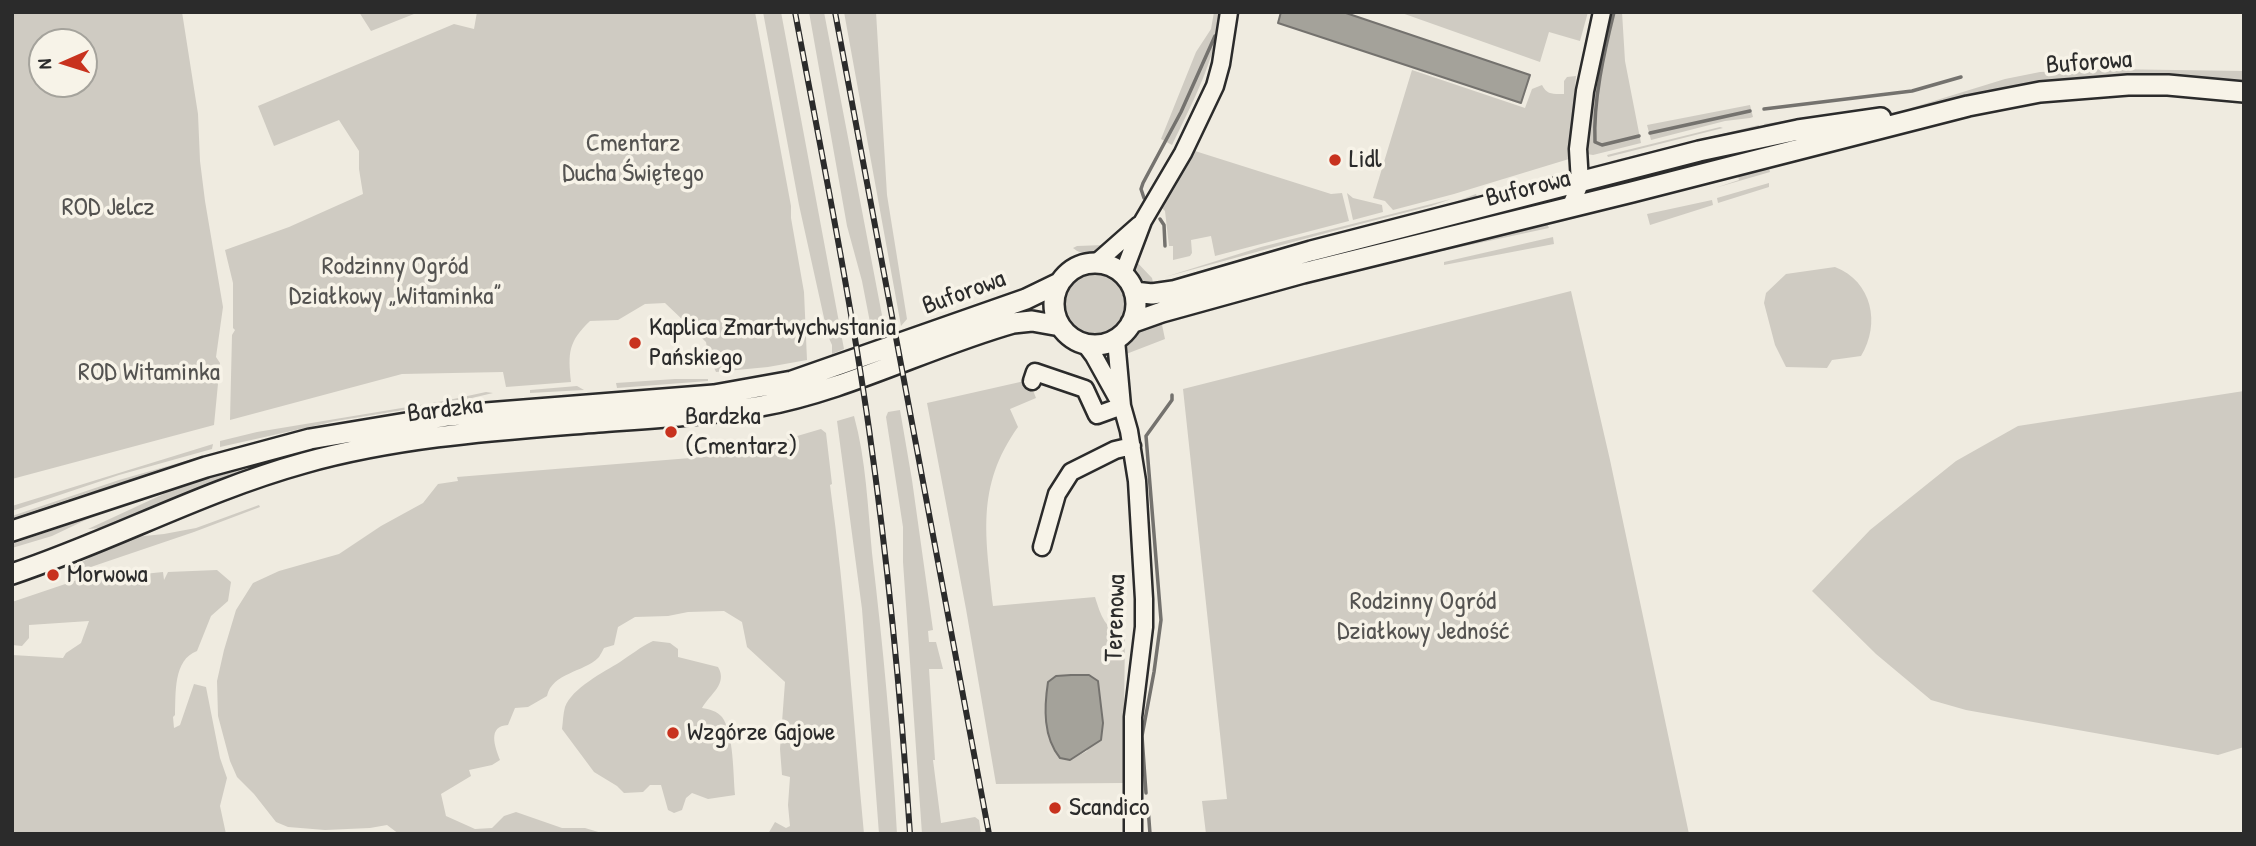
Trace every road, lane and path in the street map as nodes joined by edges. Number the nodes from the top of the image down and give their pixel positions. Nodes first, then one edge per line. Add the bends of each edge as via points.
1 (1229, 12) edge
2 (1602, 12) edge
3 (2244, 92) edge
4 (1939, 113) junction
5 (1580, 183) junction
6 (1597, 200) junction
7 (1571, 206) junction
8 (1143, 221) junction
9 (1096, 263) junction
10 (1123, 274) junction
11 (1059, 283) junction
12 (1134, 292) junction
13 (1131, 323) junction
14 (1060, 326) junction
15 (1116, 340) junction
16 (1084, 344) junction
17 (884, 350) joint
18 (900, 363) joint
19 (1032, 381) dead end
20 (1122, 406) junction
21 (1132, 446) junction
22 (12, 531) edge
23 (1042, 547) dead end
24 (12, 574) edge
25 (1132, 834) edge

1 - 8 street via 1214,86 1176,166
2 - 5 street via 1585,91 1578,149
3 - 4 main road, Buforowa via 2129,85 2008,98
4 - 5 main road, Buforowa via 1762,137
4 - 6 main road, Buforowa
5 - 6 street
5 - 7 street
5 - 12 main road, Buforowa via 1172,291
6 - 7 main road, Buforowa
7 - 13 main road, Buforowa via 1303,272
8 - 9 street
8 - 10 street
9 - 10 main road
9 - 11 main road via 1073,269
10 - 12 main road
11 - 14 main road via 1054,300
11 - 17 main road, Buforowa
12 - 13 main road
13 - 15 main road
14 - 16 main road
14 - 18 main road, Buforowa via 1013,323
15 - 16 main road
15 - 20 street, Terenowa
16 - 20 street, Terenowa
17 - 22 main road, Bardzka via 792,381 714,395 448,416 310,439 218,463
18 - 24 main road, Bardzka via 795,398 734,410 467,432 359,450 243,482
19 - 20 street via 1035,372 1085,389 1097,415
20 - 21 street, Terenowa
21 - 23 street via 1071,471 1053,503
21 - 25 street, Terenowa via 1144,627 1133,717

